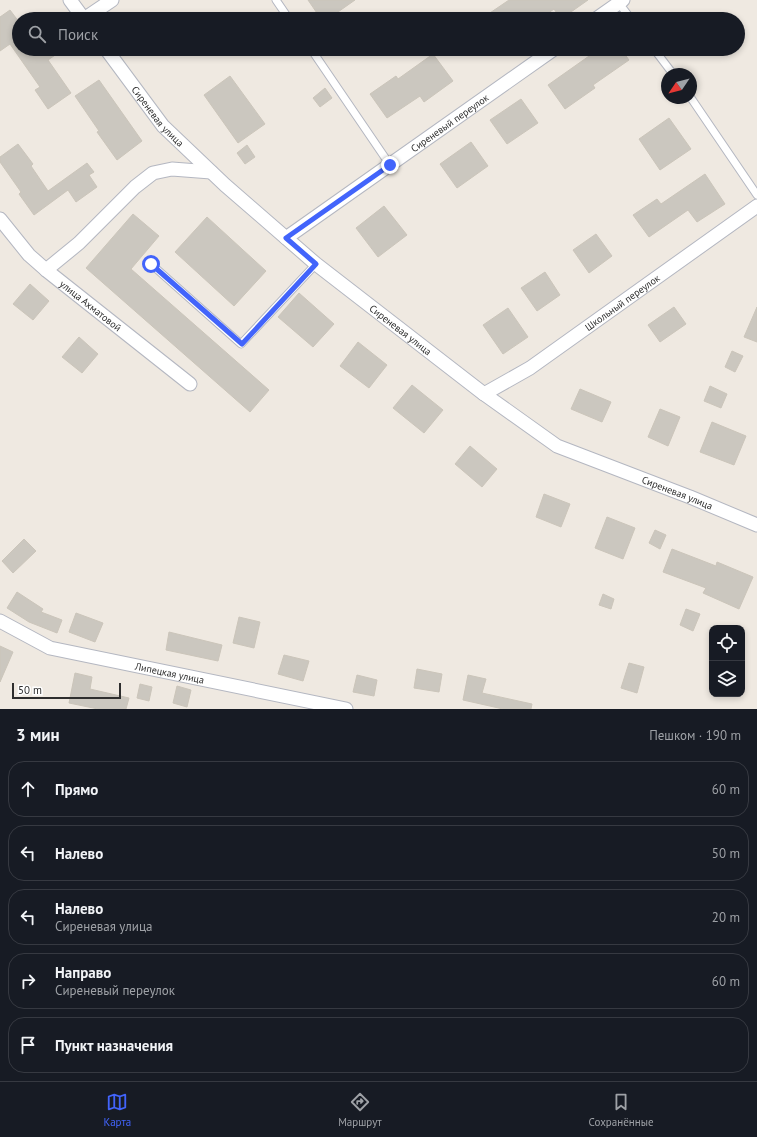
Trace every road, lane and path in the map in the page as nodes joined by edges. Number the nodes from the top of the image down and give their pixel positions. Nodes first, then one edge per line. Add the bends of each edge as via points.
1 (70, 0) edge
2 (112, 0) edge
3 (276, 0) edge
4 (620, 1) edge
5 (79, 12) edge
6 (94, 12) edge
7 (285, 12) edge
8 (605, 12) edge
9 (627, 12) edge
10 (111, 56) edge
11 (316, 56) edge
12 (544, 56) edge
13 (659, 56) edge
14 (668, 68) edge
15 (695, 104) edge
16 (390, 165) junction
17 (211, 172) junction
18 (757, 195) edge
19 (757, 206) edge
20 (0, 219) edge
21 (286, 238) junction
22 (151, 264) dead end
23 (316, 264) junction
24 (46, 270) junction
25 (190, 384) dead end
26 (484, 394) junction
27 (757, 525) edge
28 (0, 621) edge
29 (346, 709) edge

1 - 5 street
2 - 6 street
3 - 7 lane
4 - 8 street
4 - 9 lane
10 - 17 street, Сиреневая улица via 163,126
11 - 16 lane
12 - 16 street, Сиреневый переулок
13 - 14 lane
15 - 18 lane
16 - 21 street, Сиреневый переулок
17 - 21 street, Сиреневая улица
17 - 24 street via 172,169 154,173 135,187 79,243
19 - 26 street, Школьный переулок via 530,368
20 - 24 street, улица Ахматовой via 29,255
21 - 23 street, Сиреневая улица
22 - 23 lane via 242,344
23 - 26 street, Сиреневая улица
24 - 25 street, улица Ахматовой
26 - 27 street, Сиреневая улица via 557,446
28 - 29 street, Липецкая улица via 50,648

